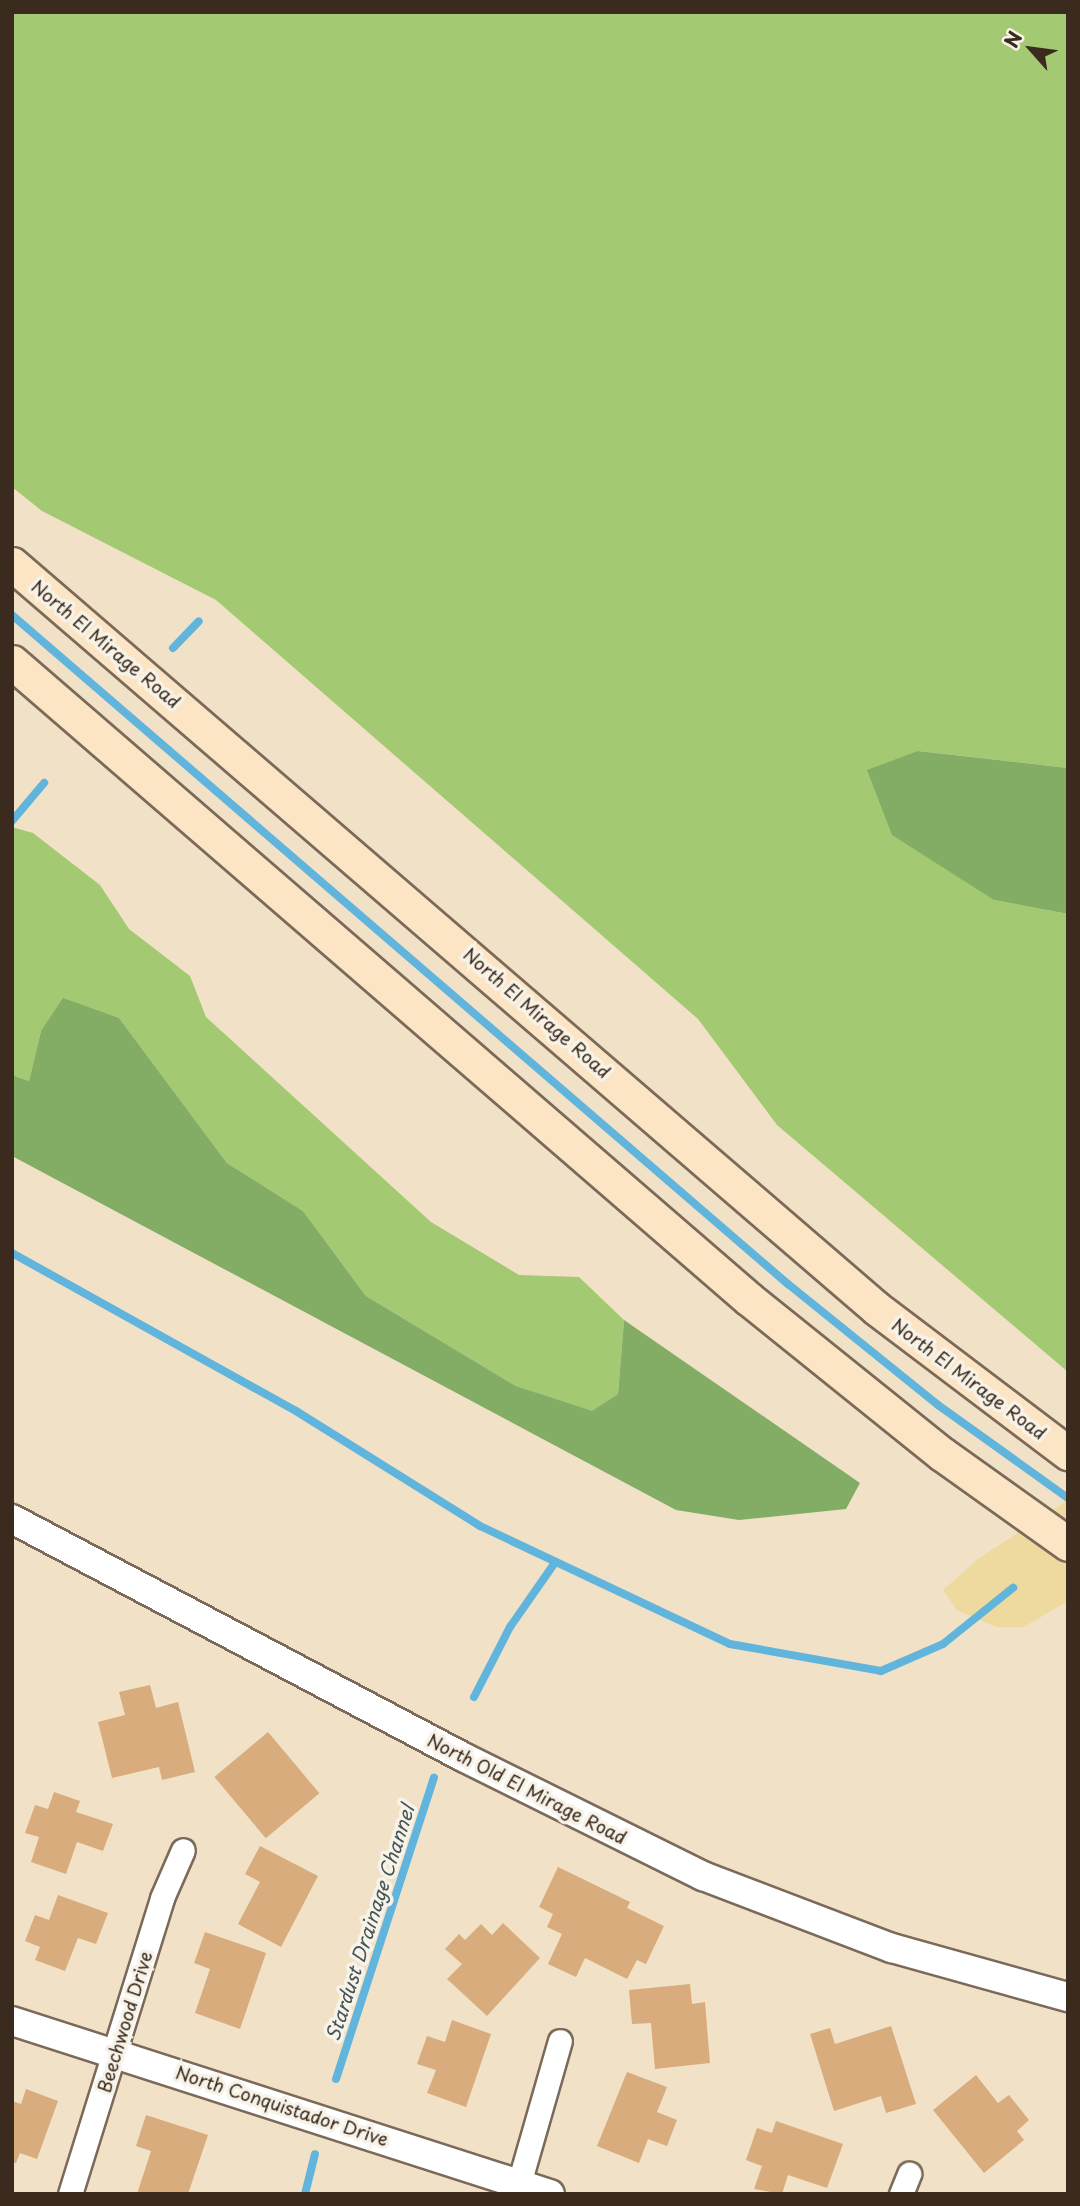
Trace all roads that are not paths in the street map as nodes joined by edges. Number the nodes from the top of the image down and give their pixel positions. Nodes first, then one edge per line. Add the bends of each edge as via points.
1 (12, 564) edge
2 (12, 662) edge
3 (1068, 1453) edge
4 (12, 1520) edge
5 (1068, 1544) edge
6 (183, 1850) dead end
7 (1068, 1997) edge
8 (12, 2021) edge
9 (559, 2041) dead end
10 (116, 2053) junction
11 (518, 2189) edge
12 (70, 2194) edge
13 (550, 2194) edge

1 - 3 main road, North El Mirage Road via 876,1308
2 - 5 main road via 760,1308 986,1486
4 - 7 street, North Old El Mirage Road via 639,1845 786,1910 951,1967
6 - 10 street, Beechwood Drive via 162,1898
8 - 10 street, North Conquistador Drive
9 - 11 street
10 - 11 street, North Conquistador Drive via 353,2129
10 - 12 street, Beechwood Drive
11 - 13 street, North Conquistador Drive

